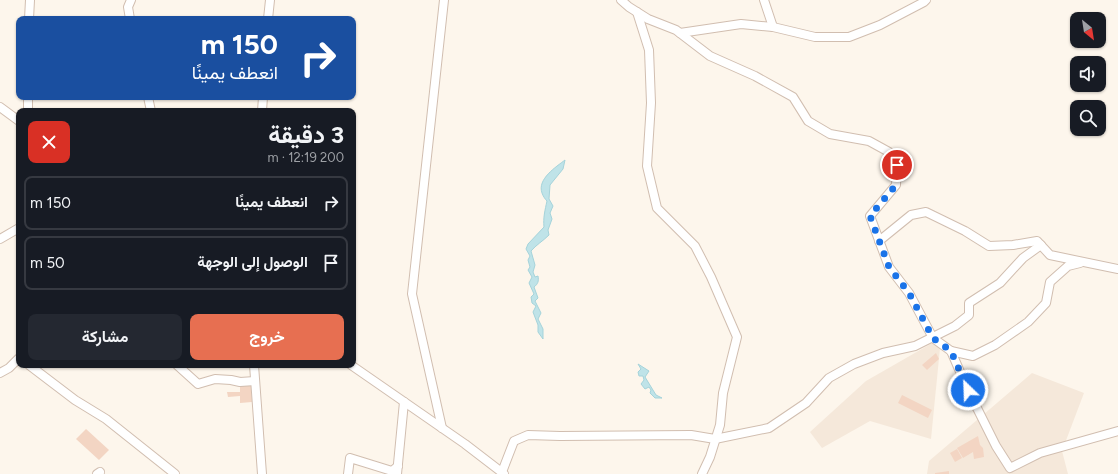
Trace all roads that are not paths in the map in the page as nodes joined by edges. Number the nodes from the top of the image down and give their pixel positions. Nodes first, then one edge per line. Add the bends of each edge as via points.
1 (30, 0) edge
2 (131, 0) edge
3 (270, 0) edge
4 (444, 0) edge
5 (621, 0) edge
6 (764, 0) edge
7 (926, 0) edge
8 (637, 12) junction
9 (29, 16) edge
10 (130, 16) edge
11 (268, 16) edge
12 (773, 27) junction
13 (680, 33) junction
14 (0, 107) edge
15 (16, 119) edge
16 (16, 230) edge
17 (0, 239) edge
18 (879, 241) junction
19 (1041, 245) junction
20 (1083, 262) junction
21 (1118, 269) edge
22 (933, 338) junction
23 (951, 351) junction
24 (16, 361) edge
25 (33, 368) edge
26 (180, 368) edge
27 (254, 368) edge
28 (355, 368) edge
29 (0, 373) edge
30 (255, 381) junction
31 (404, 402) junction
32 (442, 428) junction
33 (1118, 431) edge
34 (715, 439) junction
35 (397, 470) edge
36 (1008, 471) edge
37 (503, 473) edge
38 (175, 474) edge
39 (262, 474) edge
40 (348, 474) edge
41 (702, 474) edge

1 - 9 street
2 - 10 street via 128,7
3 - 11 street
4 - 32 street via 412,294
5 - 8 street
6 - 12 street
7 - 12 street via 880,25 849,37 815,37
8 - 13 street
8 - 34 street via 649,50 651,103 647,166 657,208 695,246 712,277 737,337
12 - 13 street via 741,24
13 - 18 street via 710,56 793,97 808,121 830,134 869,141 889,152 897,165 896,185 870,216
14 - 15 street
16 - 17 street
18 - 19 street via 911,215 926,212 989,246 1037,241
18 - 22 street via 889,267 909,293
19 - 20 street via 1050,255
19 - 22 street via 1023,258 1000,283 969,303 969,315
20 - 21 street
20 - 23 street via 1068,266 1050,282 1046,303 1028,322 995,345 973,356
22 - 23 street
22 - 34 street via 854,364 829,378 806,403 769,428
23 - 36 street
24 - 29 street
25 - 38 street via 75,400 106,419
26 - 30 street via 198,384 215,379
27 - 30 street
28 - 31 street
30 - 39 street
31 - 32 street
31 - 35 street
32 - 37 street
33 - 36 street via 1040,453
34 - 37 street via 691,435 528,435 514,441
34 - 41 street
35 - 40 street via 392,471 350,458

